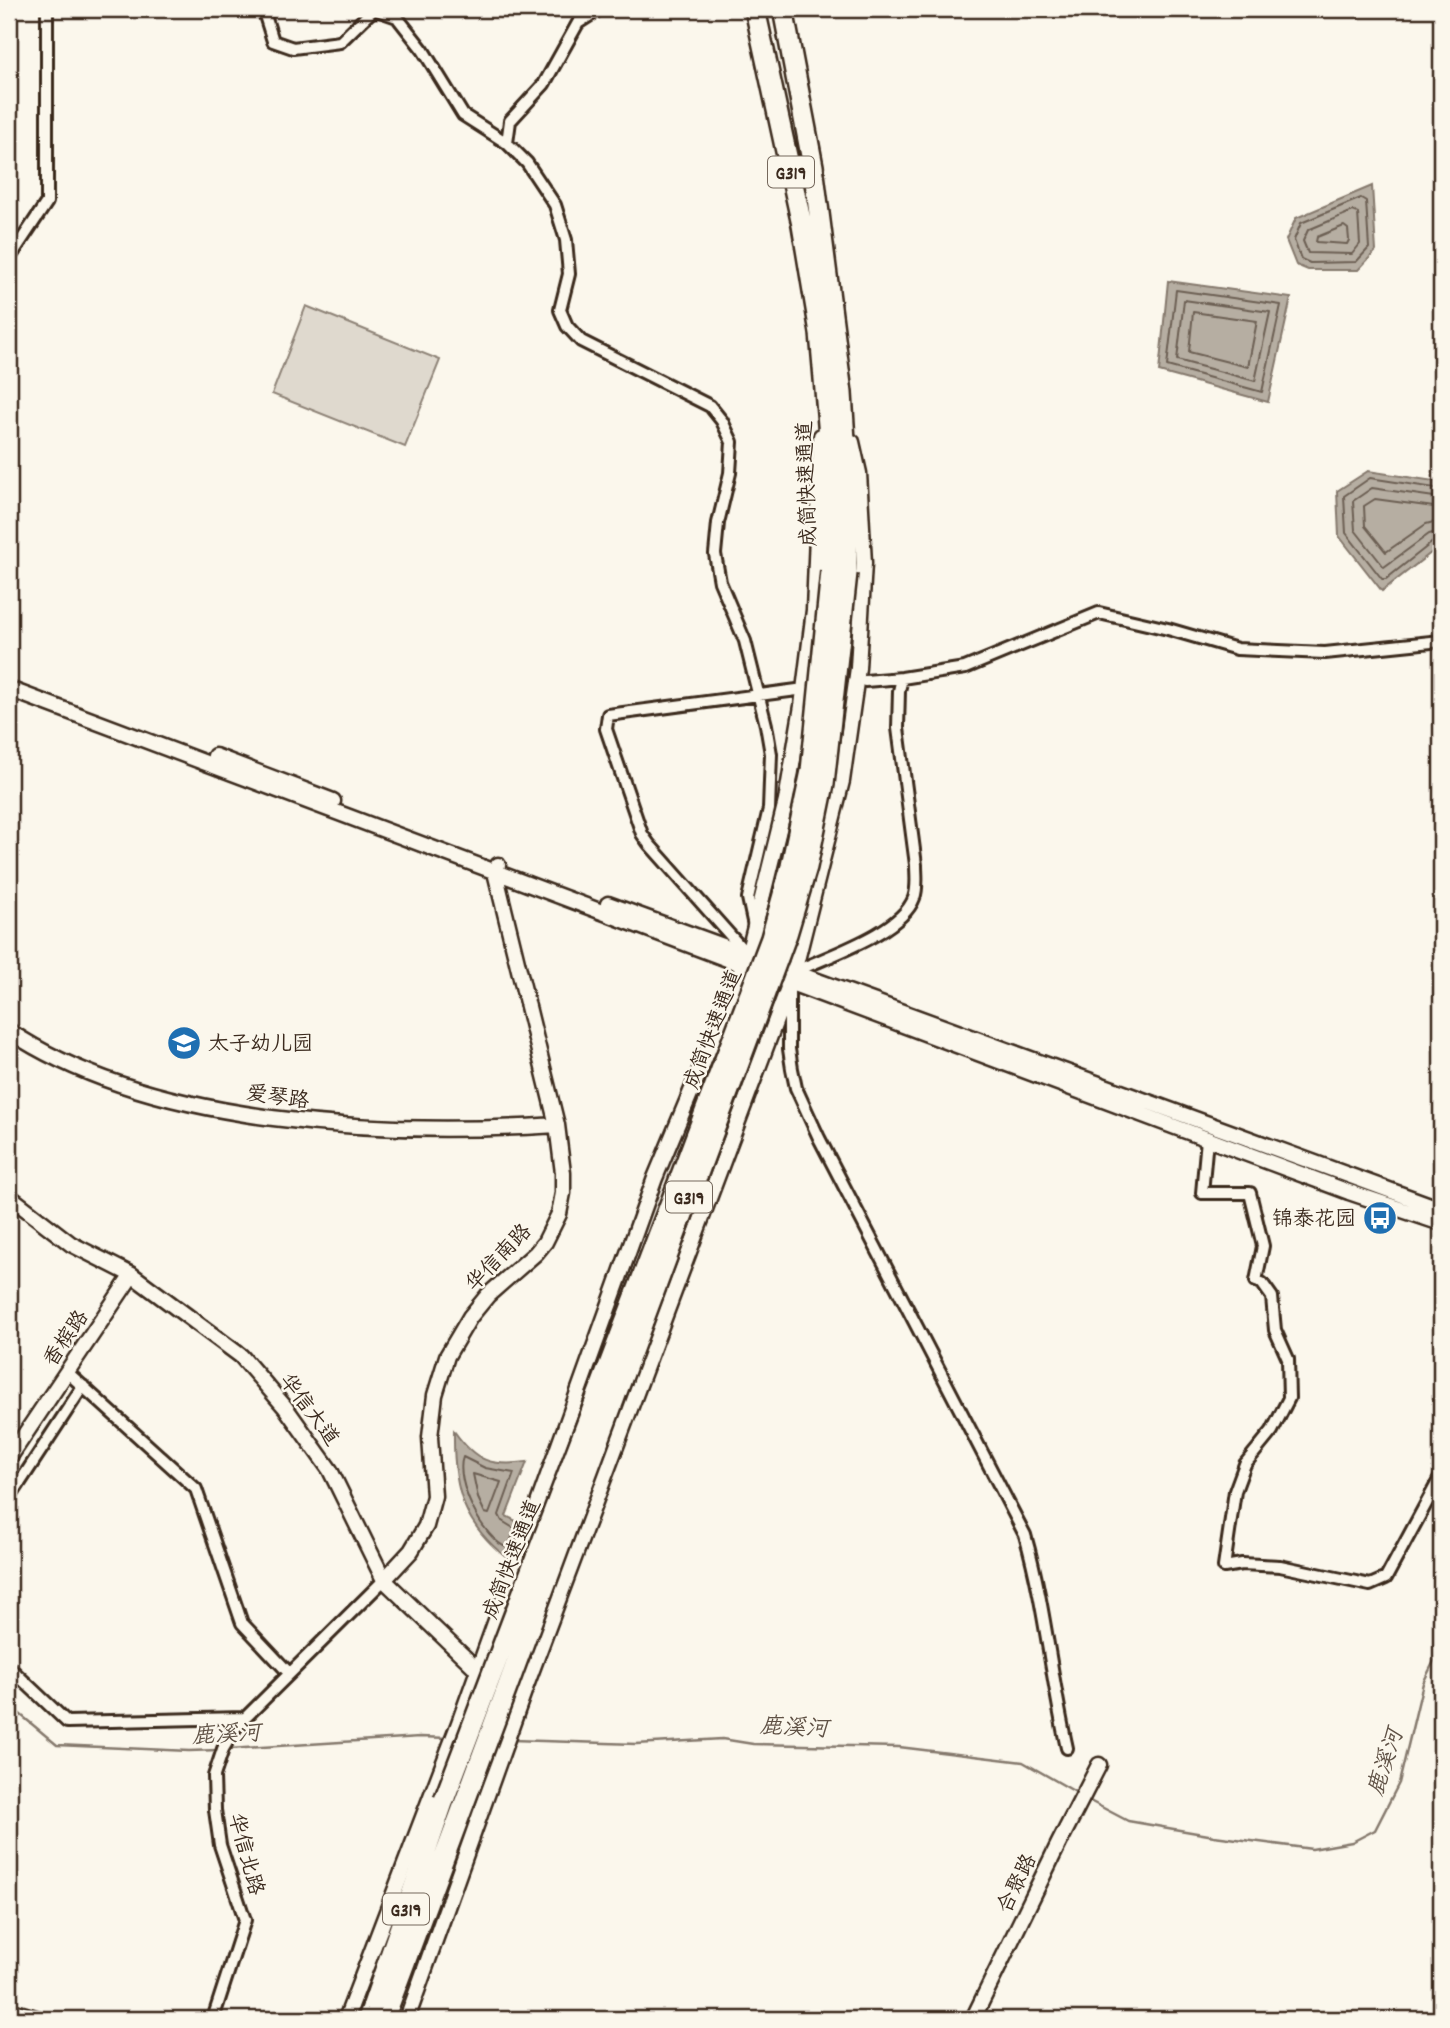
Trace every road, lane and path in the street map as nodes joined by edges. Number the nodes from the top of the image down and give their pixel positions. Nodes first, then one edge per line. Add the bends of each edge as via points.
1 (47, 9) edge
2 (263, 9) edge
3 (600, 9) edge
4 (756, 10) edge
5 (783, 13) edge
6 (507, 143) junction
7 (9, 259) edge
8 (827, 332) junction
9 (823, 368) junction
10 (842, 393) junction
11 (839, 572) junction
12 (1441, 641) edge
13 (902, 678) junction
14 (9, 679) edge
15 (865, 681) dead end
16 (9, 689) edge
17 (797, 690) dead end
18 (759, 696) junction
19 (497, 868) junction
20 (754, 928) junction
21 (746, 960) junction
22 (792, 977) junction
23 (9, 1031) edge
24 (556, 1125) junction
25 (1207, 1139) junction
26 (9, 1196) edge
27 (1441, 1209) edge
28 (1441, 1223) edge
29 (132, 1275) junction
30 (67, 1372) junction
31 (83, 1387) junction
32 (9, 1458) edge
33 (1441, 1476) edge
34 (9, 1499) edge
35 (384, 1580) junction
36 (9, 1667) edge
37 (476, 1671) junction
38 (289, 1673) junction
39 (521, 1700) junction
40 (244, 1718) junction
41 (1067, 1748) dead end
42 (1099, 1765) dead end
43 (9, 2010) edge
44 (40, 2019) edge
45 (213, 2019) edge
46 (346, 2019) edge
47 (368, 2019) edge
48 (384, 2019) edge
49 (407, 2019) edge
50 (973, 2019) edge

1 - 7 street via 47,202
2 - 6 street via 273,41 293,48 340,42 374,9 397,17 463,115
3 - 6 street via 578,23 544,84 510,121
4 - 8 highway, 成简快速通道 / G319
5 - 8 highway, 成简快速通道 / G319 via 813,166
6 - 18 street via 527,163 555,205 566,240 569,274 560,310 567,326 581,341 710,406 732,442 715,554 720,582 745,641
8 - 9 highway, 成简快速通道 / G319
8 - 10 highway, 成简快速通道 / G319
9 - 11 highway, 成简快速通道 / G319
9 - 20 street via 814,610 804,693 786,801
10 - 11 highway, 成简快速通道 / G319 via 847,472
10 - 22 street via 859,473 863,551 858,668 842,781
11 - 47 highway, 成简快速通道 / G319, bridge via 811,771 771,937 444,1800
11 - 48 highway, 成简快速通道 / G319, bridge via 824,784 807,867 787,933
12 - 13 street via 1325,653 1237,649 1099,613 965,667
13 - 15 street
13 - 22 street via 898,728 916,864 914,898 888,929
14 - 19 street
16 - 19 street
17 - 18 street
18 - 20 street via 772,776 748,898
18 - 21 street via 606,718 642,834
19 - 21 street
19 - 24 street, 华信南路
20 - 21 street
21 - 22 street
21 - 37 street via 655,1178
22 - 25 street
22 - 27 street
22 - 39 street
22 - 41 street via 789,1049 796,1088 1025,1535
23 - 24 street, 爱琴路 via 100,1077 246,1112 354,1126
24 - 35 street, 华信南路 via 563,1173 559,1213 536,1253 488,1295 447,1356 435,1395 430,1437 434,1496 426,1526
25 - 28 street
25 - 33 street via 1202,1193 1250,1193 1263,1246 1256,1281 1272,1297 1275,1330 1288,1359 1289,1398 1272,1431 1245,1464 1235,1491 1224,1567 1280,1566 1370,1585 1386,1578
26 - 29 street, 华信大道 via 71,1244
29 - 30 street, 香槟路
29 - 35 street, 华信大道 via 241,1356 285,1406 330,1470
30 - 31 street
30 - 32 street, 香槟路
31 - 34 street
31 - 38 street via 196,1489 242,1623
35 - 37 street, 华信大道
35 - 38 street
36 - 40 street via 67,1722
37 - 39 street, 华信大道
37 - 46 street
38 - 40 street
39 - 49 street
40 - 45 street, 华信北路 via 223,1749 214,1776 220,1845 245,1920
42 - 50 street, 合聚路
43 - 44 street

